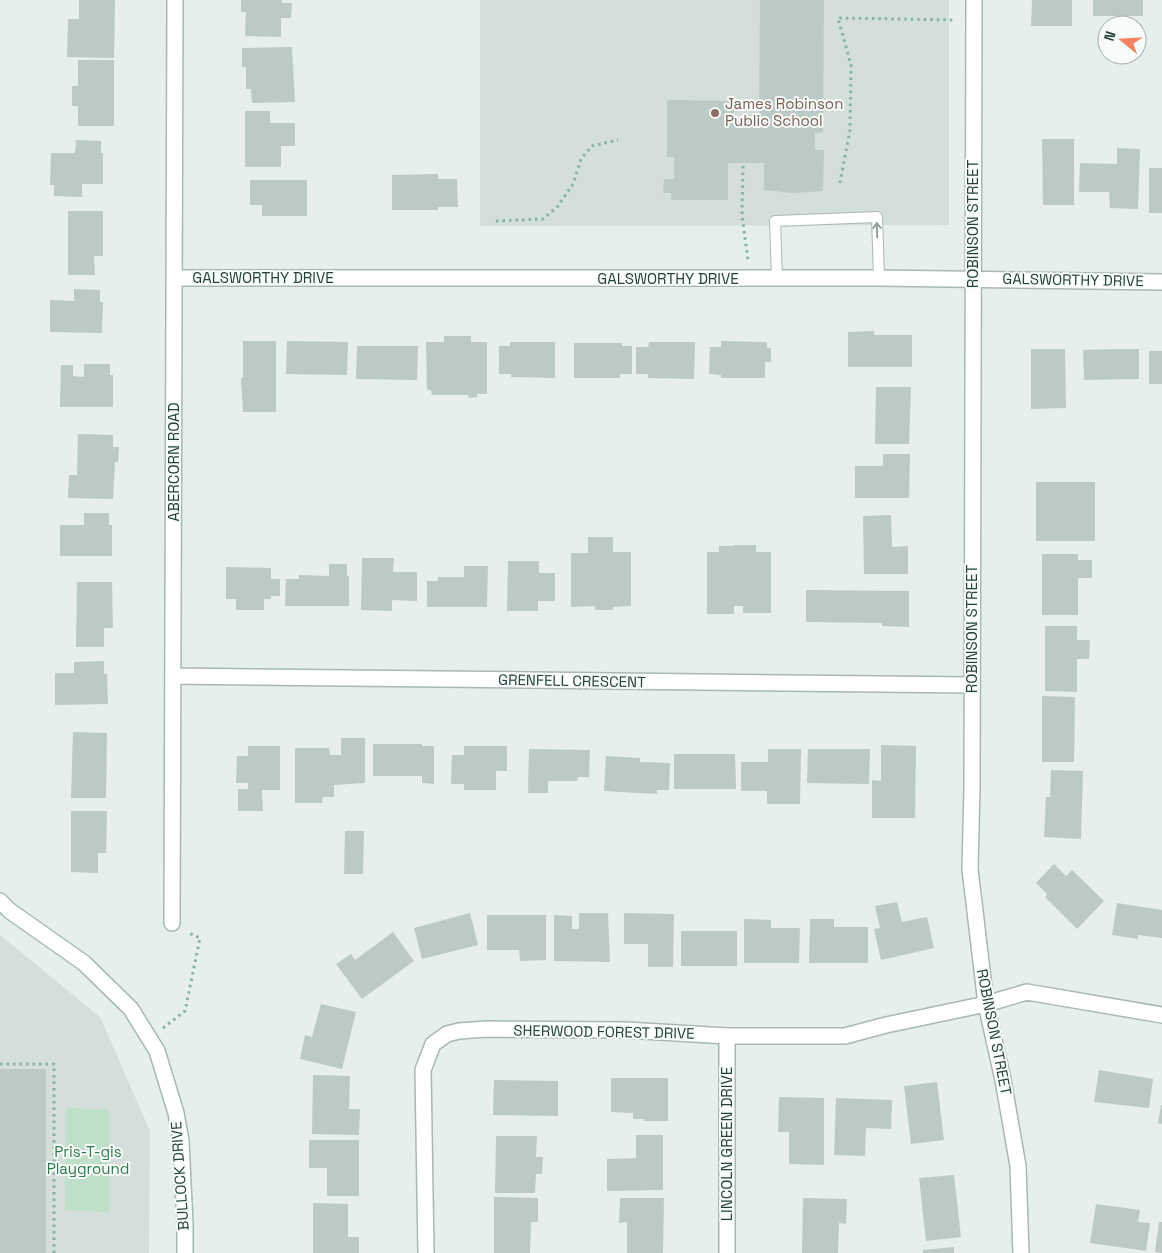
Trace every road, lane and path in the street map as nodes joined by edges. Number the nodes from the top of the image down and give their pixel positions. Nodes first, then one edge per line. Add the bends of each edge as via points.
1 (175, 0) edge
2 (974, 0) edge
3 (974, 20) junction
4 (618, 140) dead end
5 (742, 166) dead end
6 (840, 183) dead end
7 (496, 221) dead end
8 (175, 278) junction
9 (879, 278) junction
10 (750, 279) junction
11 (777, 279) junction
12 (972, 279) junction
13 (1162, 282) edge
14 (173, 676) junction
15 (971, 685) junction
16 (0, 901) edge
17 (172, 923) joint
18 (986, 1004) junction
19 (1162, 1015) edge
20 (727, 1036) junction
21 (149, 1039) junction
22 (0, 1064) edge
23 (54, 1253) edge
24 (185, 1253) edge
25 (426, 1253) edge
26 (728, 1253) edge
27 (1022, 1253) edge

1 - 8 street, ABERCORN ROAD
2 - 3 street, ROBINSON STREET
3 - 6 path via 838,18 851,64 850,130
3 - 12 street, ROBINSON STREET
4 - 7 path via 592,146 581,159 573,184 558,206 543,219
5 - 10 path via 742,215
8 - 10 street, GALSWORTHY DRIVE
8 - 14 street, ABERCORN ROAD
9 - 11 street, GALSWORTHY DRIVE
9 -> 11 lane via 877,217 775,221
9 - 12 street, GALSWORTHY DRIVE
10 - 11 street, GALSWORTHY DRIVE
12 - 13 street, GALSWORTHY DRIVE
12 - 15 street, ROBINSON STREET
14 - 15 street, GRENFELL CRESCENT
14 - 17 street, ABERCORN ROAD
15 - 18 street, ROBINSON STREET via 970,869
16 - 21 street, BULLOCK DRIVE via 84,963 131,1009
17 - 21 path via 200,938 185,1011
18 - 19 street, SHERWOOD FOREST DRIVE via 1027,992
18 - 20 street, SHERWOOD FOREST DRIVE via 886,1024 845,1036
18 - 27 street, ROBINSON STREET via 1004,1080 1018,1166
20 - 25 street, SHERWOOD FOREST DRIVE via 626,1030 486,1029 447,1034 433,1044 423,1070
20 - 26 street, LINCOLN GREEN DRIVE
21 - 24 street, BULLOCK DRIVE via 157,1051 181,1141
22 - 23 path via 54,1064

